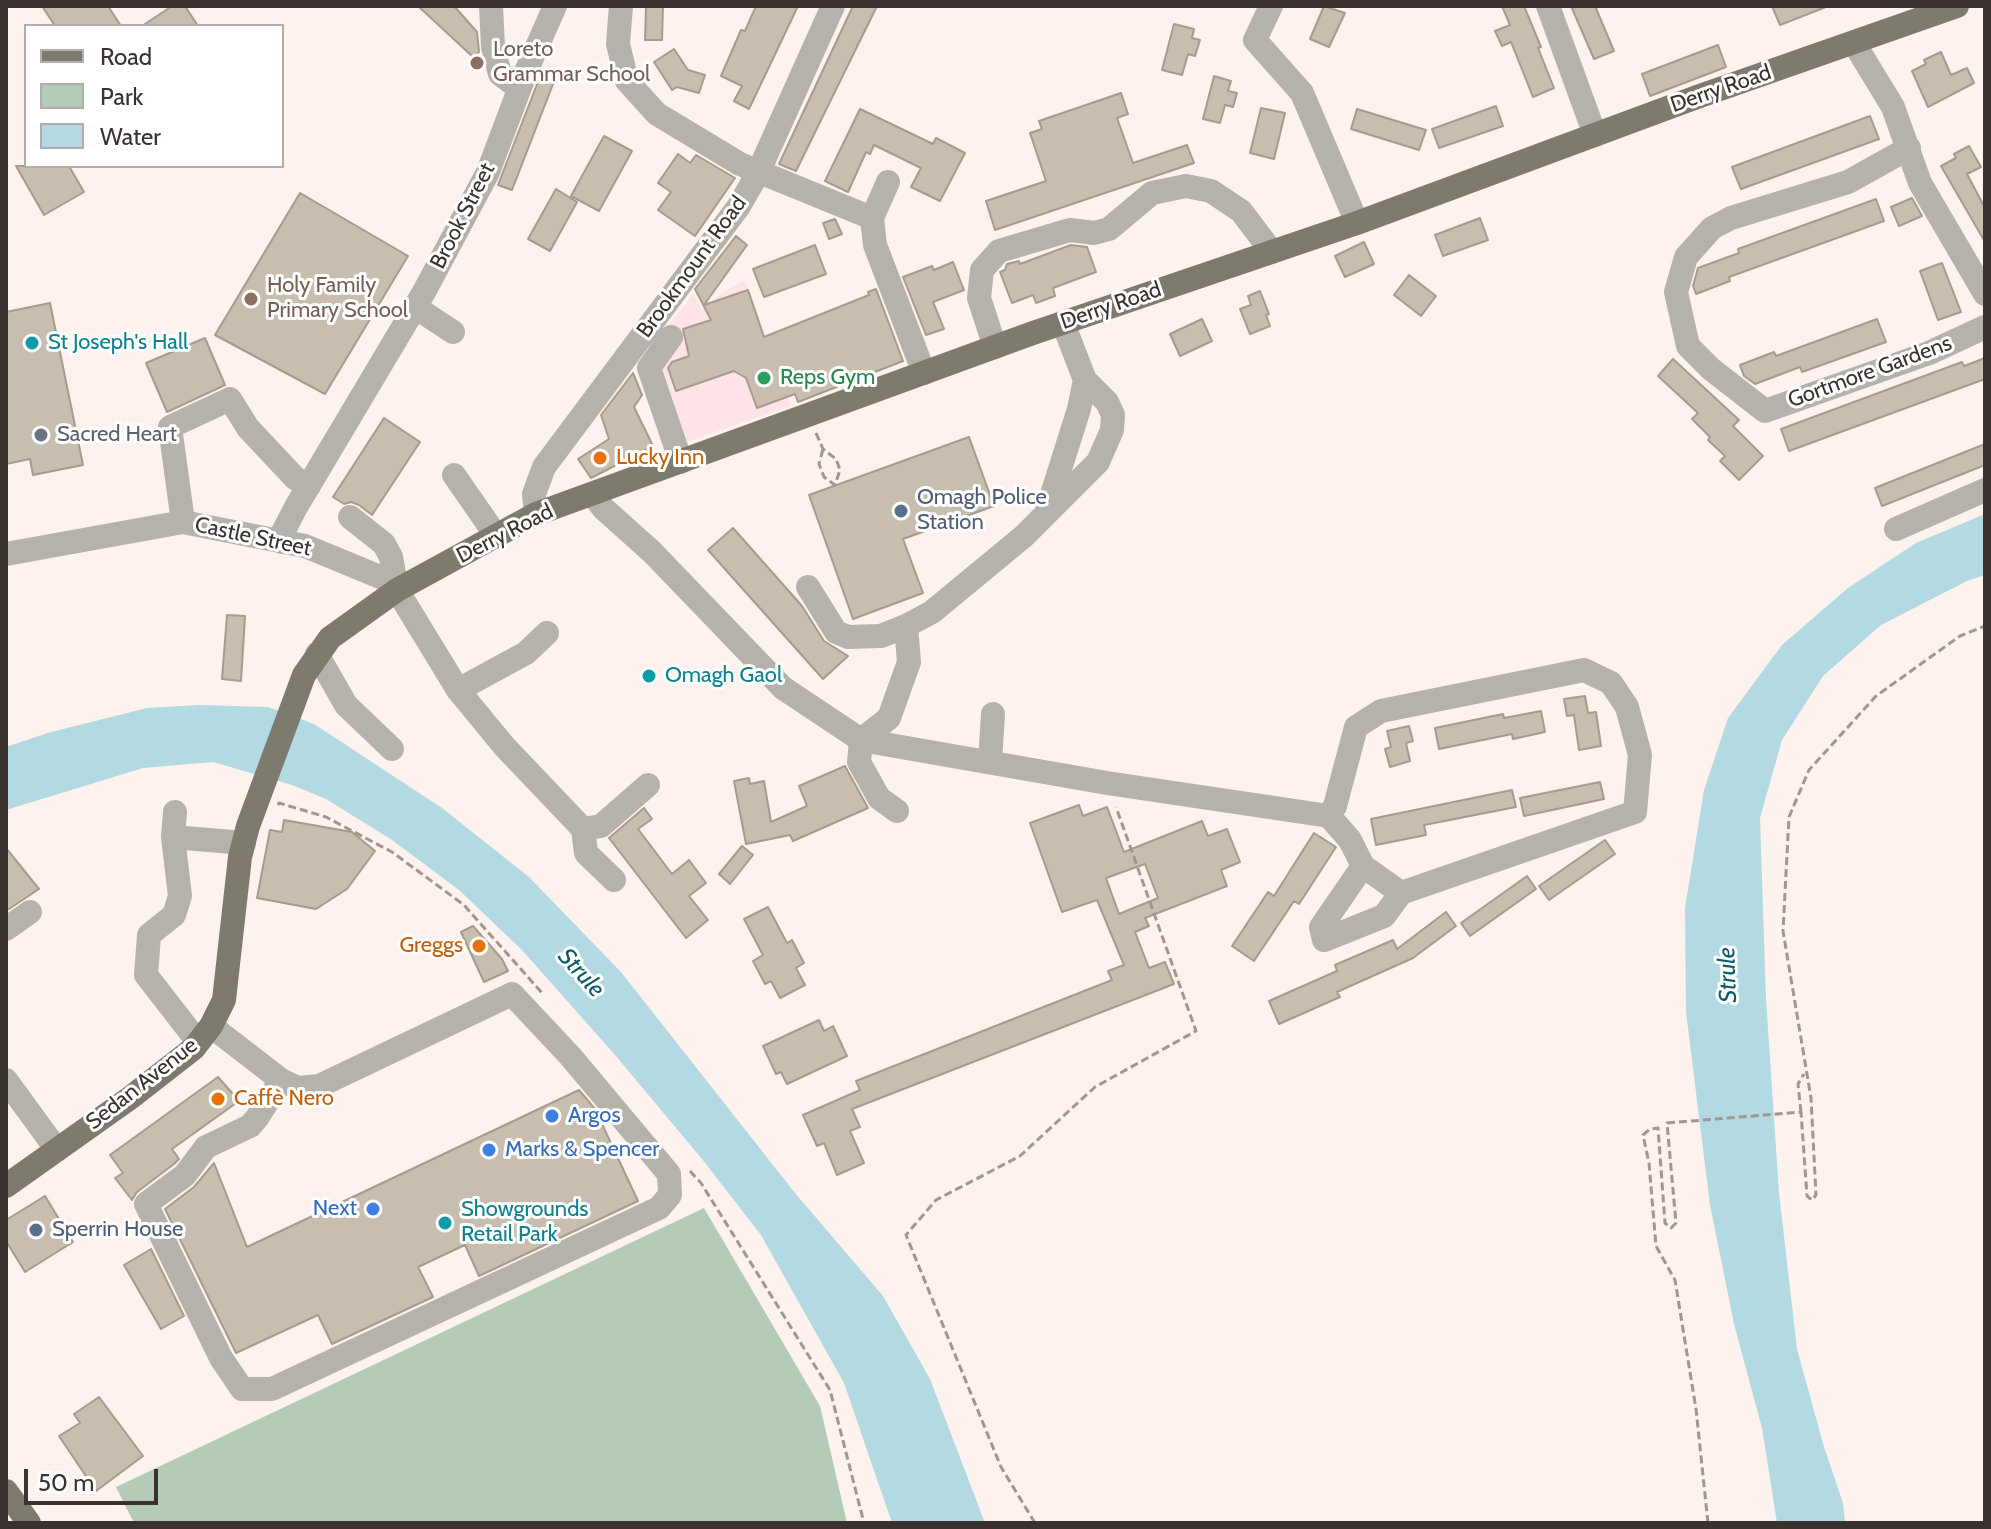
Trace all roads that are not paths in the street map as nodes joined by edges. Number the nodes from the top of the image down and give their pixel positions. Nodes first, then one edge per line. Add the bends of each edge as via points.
1 (491, 6) edge
2 (555, 6) edge
3 (621, 6) edge
4 (833, 6) edge
5 (1271, 6) edge
6 (1548, 6) edge
7 (1957, 6) edge
8 (1854, 43) junction
9 (519, 88) junction
10 (1595, 135) junction
11 (1909, 148) junction
12 (758, 173) junction
13 (888, 182) dead end
14 (872, 218) junction
15 (1357, 223) junction
16 (1272, 252) junction
17 (1985, 294) edge
18 (415, 307) junction
19 (1063, 323) junction
20 (1985, 327) edge
21 (453, 332) dead end
22 (671, 337) dead end
23 (995, 347) junction
24 (924, 373) junction
25 (1085, 380) junction
26 (681, 462) junction
27 (454, 475) dead end
28 (309, 486) junction
29 (1985, 490) edge
30 (592, 494) junction
31 (1055, 498) junction
32 (536, 514) junction
33 (350, 517) dead end
34 (183, 522) junction
35 (1896, 529) dead end
36 (495, 534) junction
37 (282, 542) junction
38 (6, 554) edge
39 (808, 587) dead end
40 (397, 590) junction
41 (906, 626) junction
42 (547, 633) dead end
43 (317, 654) junction
44 (458, 690) junction
45 (993, 714) dead end
46 (861, 740) junction
47 (392, 749) dead end
48 (990, 762) junction
49 (648, 785) dead end
50 (253, 807) joint
51 (897, 811) dead end
52 (175, 812) dead end
53 (1329, 816) junction
54 (583, 829) junction
55 (173, 837) junction
56 (244, 843) junction
57 (1363, 866) junction
58 (614, 880) dead end
59 (1401, 893) junction
60 (30, 912) dead end
61 (6, 929) edge
62 (205, 1034) junction
63 (6, 1080) edge
64 (281, 1080) junction
65 (57, 1150) junction
66 (6, 1186) edge
67 (6, 1491) edge
68 (29, 1523) edge

1 - 9 street via 500,74
2 - 9 street, Brook Street
3 - 12 street via 618,44 627,81 657,114
4 - 12 street, Brookmount Road
5 - 15 street via 1255,40 1302,93
6 - 10 street
7 - 8 main road, Derry Road
8 - 10 main road, Derry Road
8 - 11 street via 1893,107
9 - 18 street, Brook Street via 488,172
10 - 15 main road, Derry Road
11 - 17 street via 1920,183
11 - 20 street, Gortmore Gardens via 1848,182 1712,228 1686,257 1676,292 1688,346 1765,411 1929,353
12 - 14 street
12 - 32 street, Brookmount Road via 739,206 544,467 534,494
13 - 14 street
14 - 24 street via 875,245
15 - 16 main road, Derry Road
16 - 19 main road, Derry Road
16 - 23 street via 1241,211 1211,191 1186,186 1152,193 1109,229 1070,230 999,251 982,270 979,298
18 - 21 street
18 - 28 street, Brook Street
19 - 23 main road, Derry Road
19 - 25 street
22 - 26 street via 649,368
23 - 24 main road, Derry Road
24 - 26 main road, Derry Road
25 - 31 street
25 - 31 street via 1107,402 1112,430 1098,462
26 - 30 main road, Derry Road
27 - 36 street
28 - 34 street via 248,428 230,399 170,427
28 - 37 street, Brook Street
29 - 35 street
30 - 32 main road, Derry Road
30 - 46 street via 783,688
31 - 41 street via 1024,536 932,612
32 - 36 main road, Derry Road
33 - 40 street via 384,544
34 - 37 street, Castle Street
34 - 38 street, Castle Street
36 - 40 main road, Derry Road
37 - 40 street, Castle Street via 368,571
39 - 41 street via 836,632 848,637 881,636
40 - 43 main road, Derry Road via 330,638
40 - 44 street
41 - 46 street via 909,662 889,718
42 - 44 street via 526,653
43 - 47 street via 346,705
43 - 50 main road, Derry Road
44 - 54 street
45 - 48 street
46 - 48 street
46 - 51 street via 859,762 879,798
48 - 53 street
49 - 54 street via 601,826
50 - 56 main road, Sedan Avenue
52 - 55 street
53 - 57 street
53 - 59 street via 1356,727 1381,711 1584,670 1611,683 1627,707 1640,755 1635,812
54 - 58 street via 586,853
55 - 56 street
55 - 62 street via 180,896 174,915 149,935 146,975
56 - 62 main road, Sedan Avenue via 224,1000
57 - 59 street
57 - 59 street via 1321,927 1324,940 1384,916
60 - 61 street
62 - 64 street
62 - 65 main road, Sedan Avenue via 130,1098
63 - 65 street
64 - 64 street via 250,1126 206,1147 185,1175 146,1204 221,1358 242,1389 272,1389 659,1208 670,1195 669,1174 512,994 328,1083 298,1088
65 - 66 main road, Sedan Avenue
67 - 68 main road

